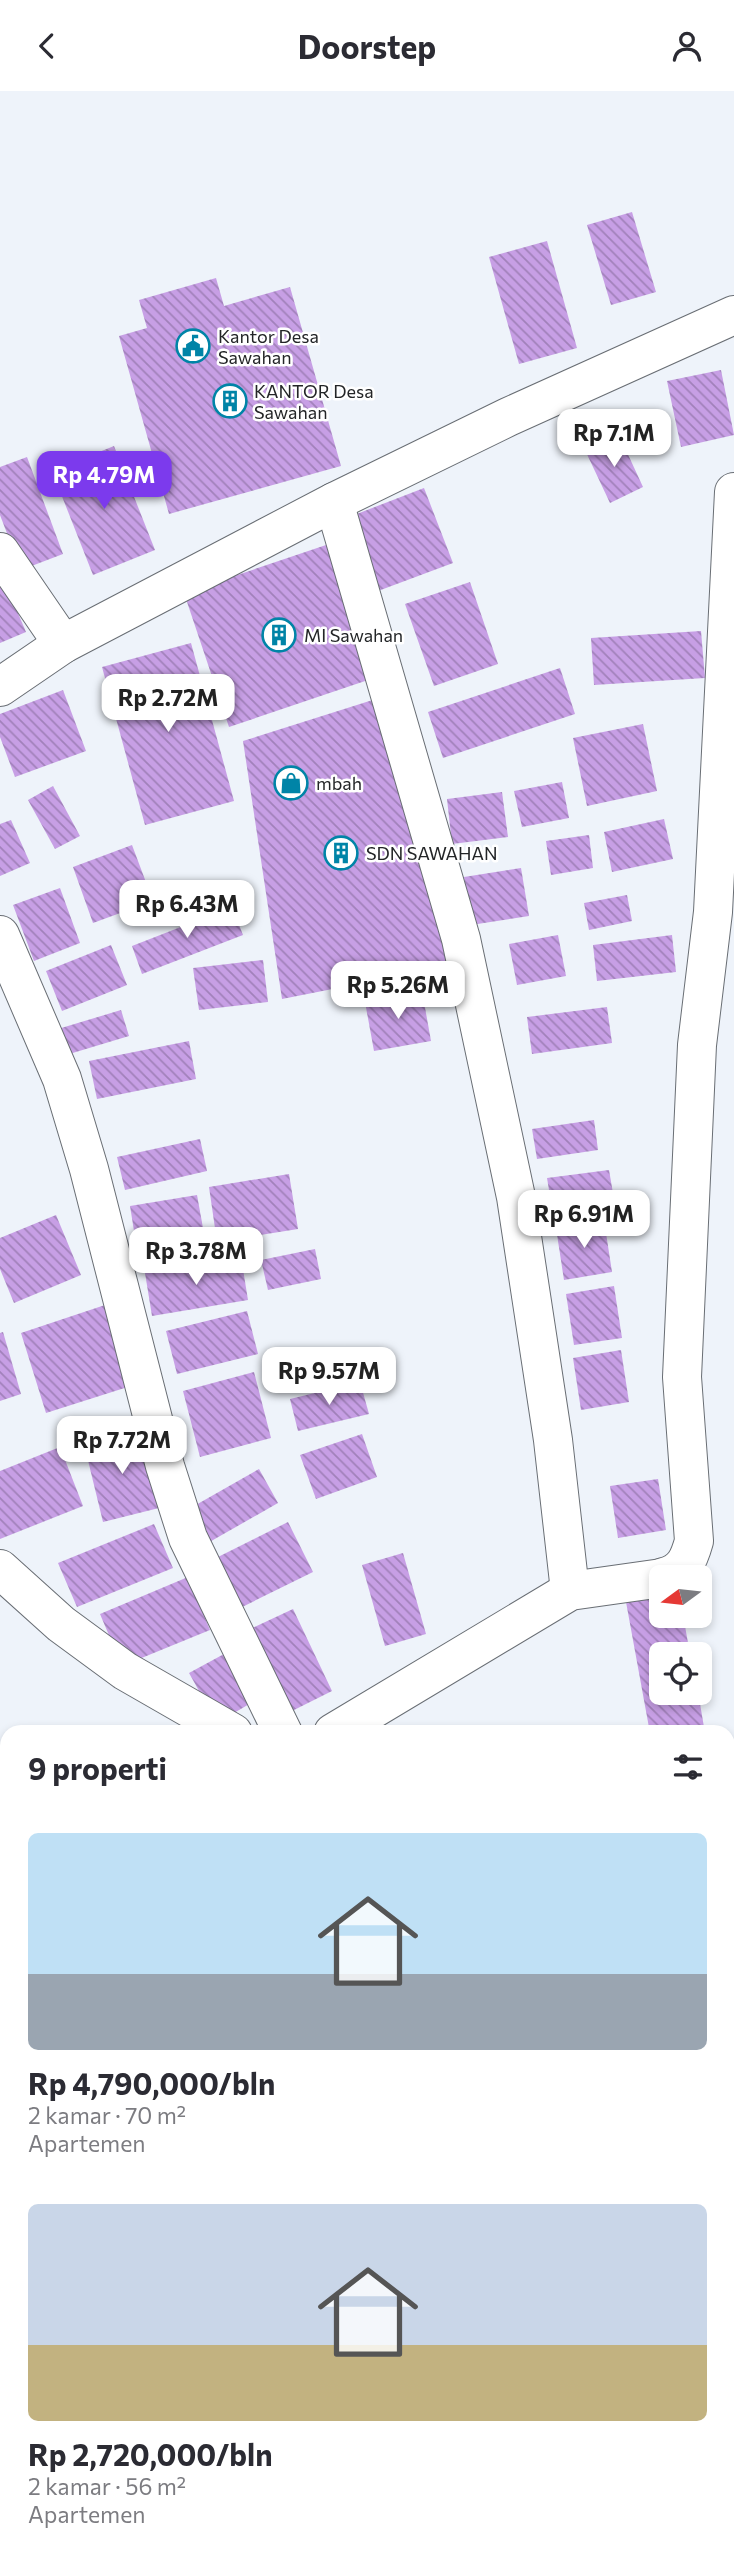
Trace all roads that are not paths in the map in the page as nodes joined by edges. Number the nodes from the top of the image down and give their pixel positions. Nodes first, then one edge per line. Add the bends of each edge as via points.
1 (734, 315) edge
2 (734, 492) edge
3 (334, 502) junction
4 (0, 552) edge
5 (63, 643) junction
6 (0, 687) edge
7 (0, 935) edge
8 (684, 1565) edge
9 (0, 1569) edge
10 (649, 1579) edge
11 (570, 1591) junction
12 (219, 1725) edge
13 (279, 1725) edge
14 (346, 1725) edge

1 - 3 street
2 - 8 street via 713,912 697,1045 682,1377 694,1541
3 - 5 street
3 - 11 street via 461,939 516,1197
4 - 5 street
5 - 6 street
7 - 13 street via 62,1079 188,1538
9 - 12 street via 61,1624 125,1671
10 - 11 street
11 - 14 street

